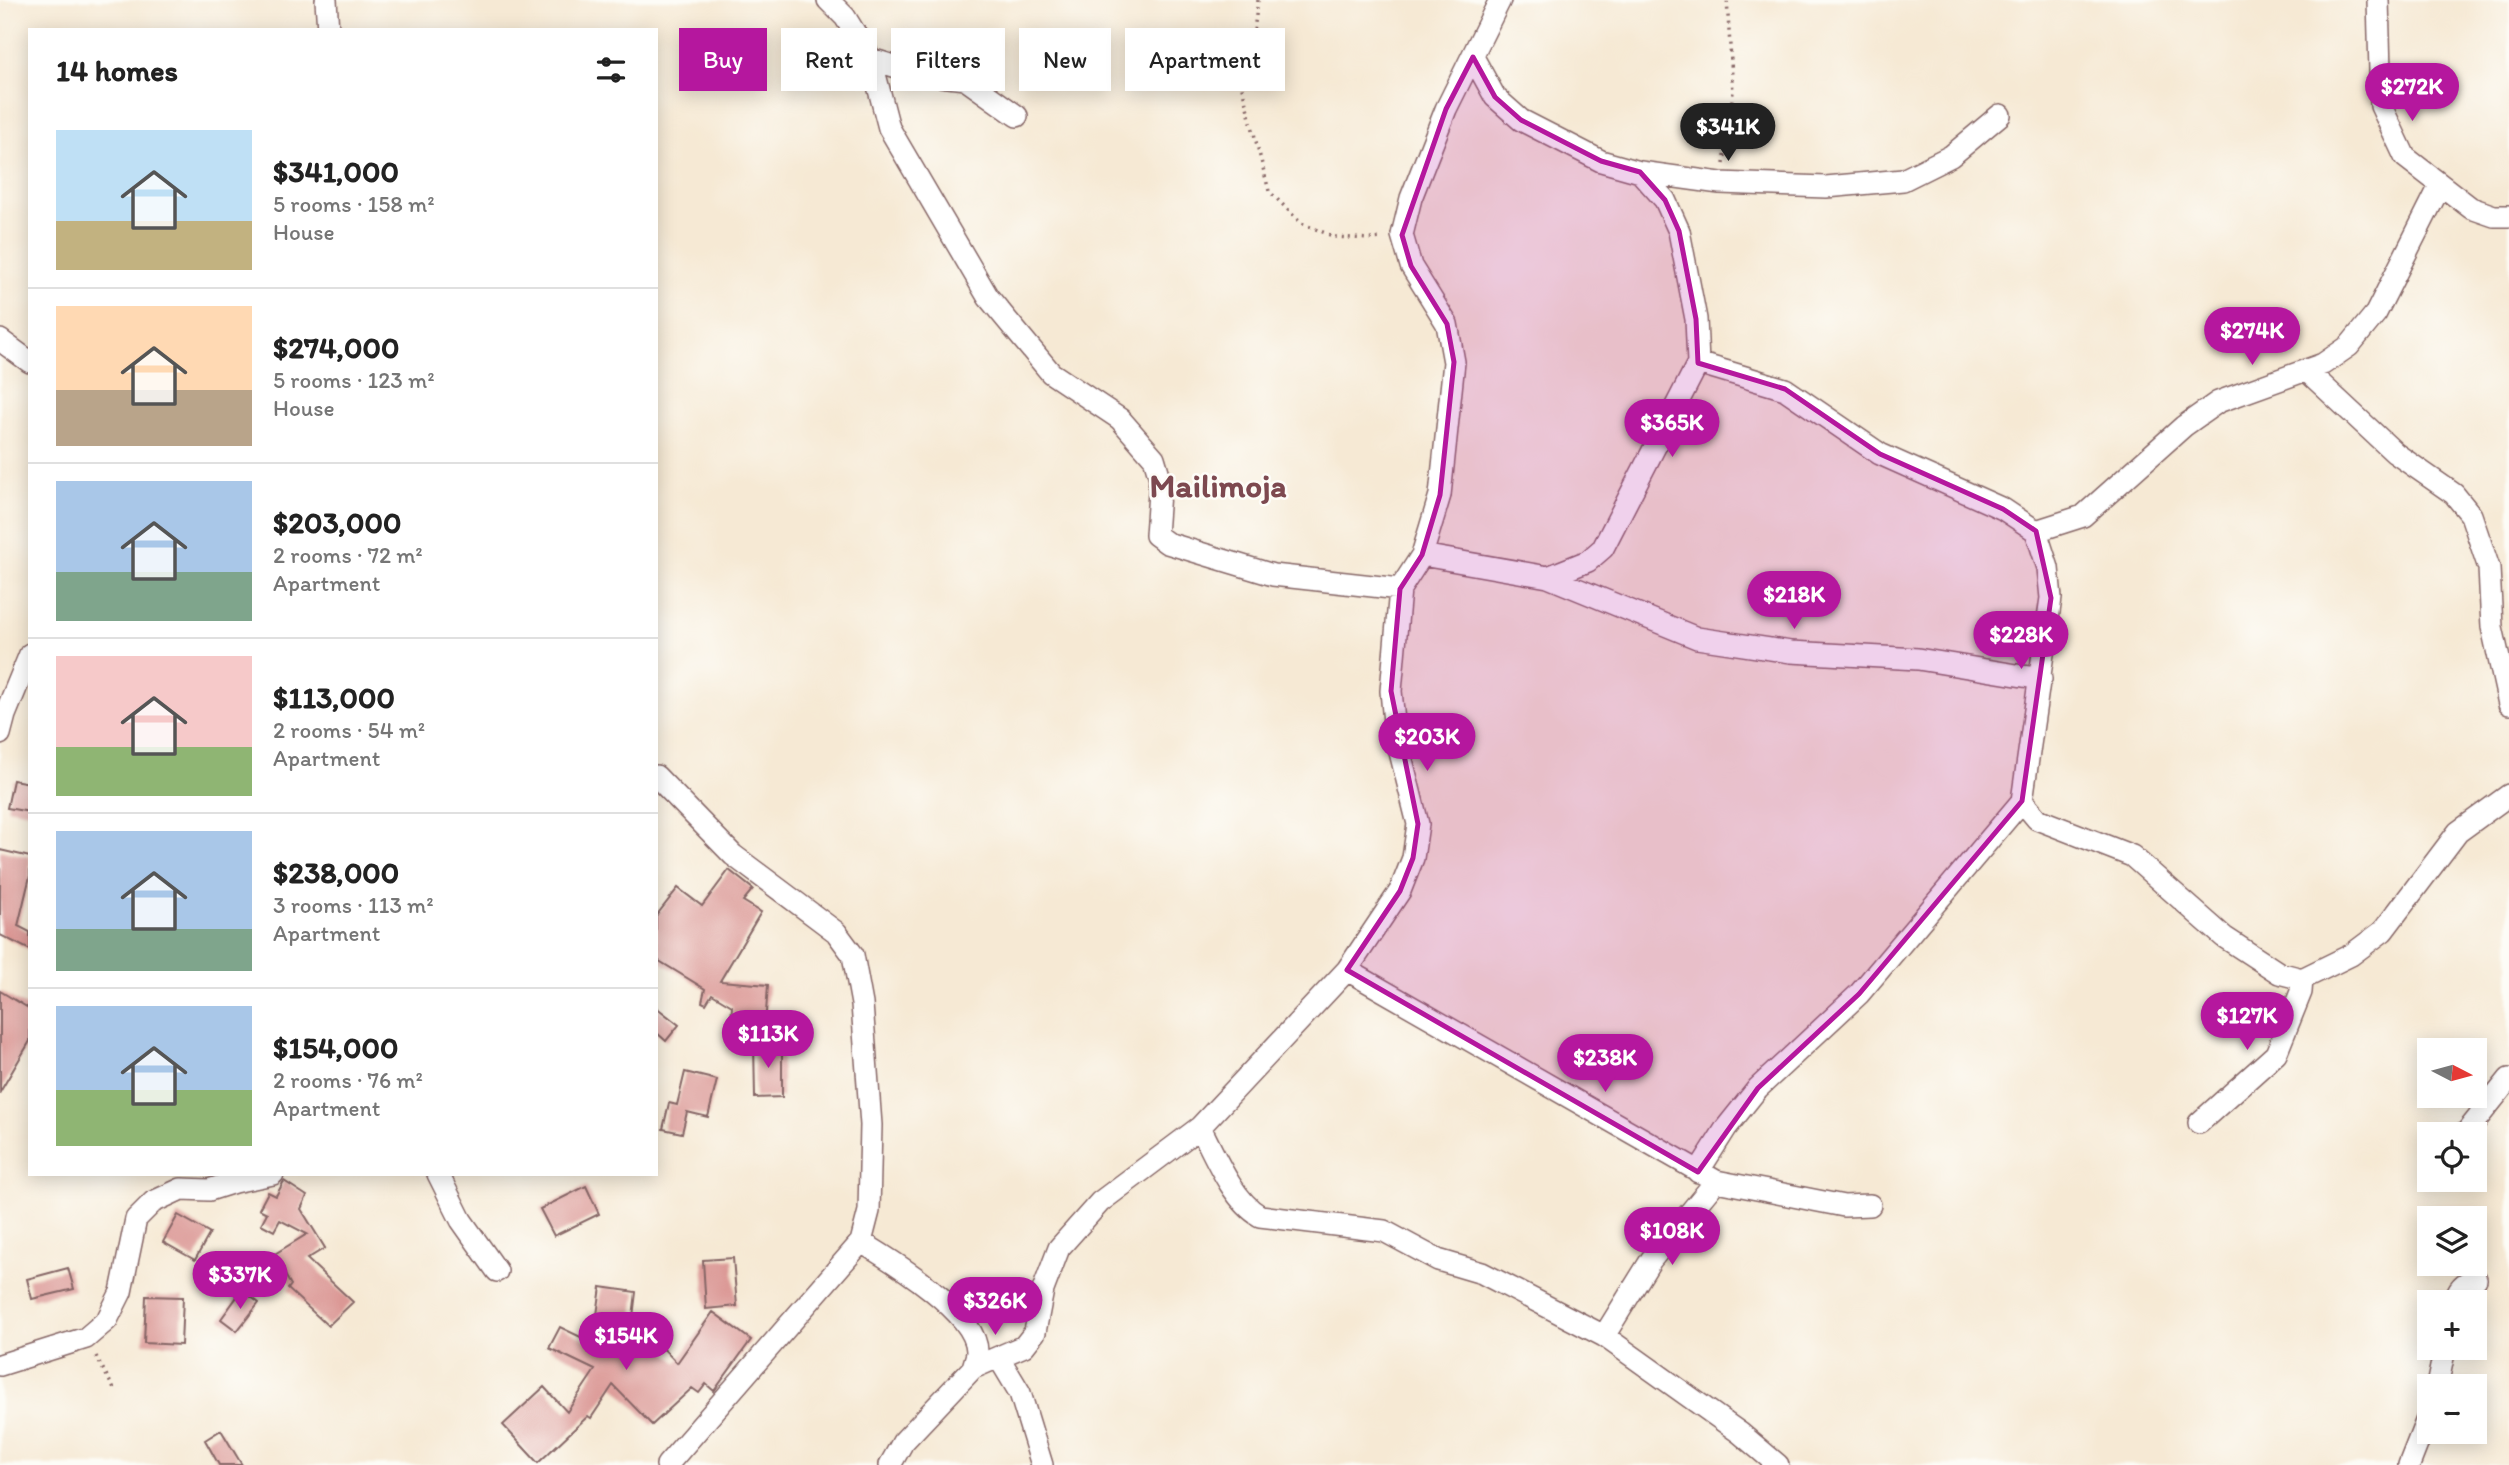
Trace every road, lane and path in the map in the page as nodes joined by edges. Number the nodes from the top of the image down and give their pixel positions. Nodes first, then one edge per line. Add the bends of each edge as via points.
1 (326, 0) edge
2 (828, 0) edge
3 (1258, 0) edge
4 (1500, 0) edge
5 (1727, 0) edge
6 (2378, 0) edge
7 (328, 28) edge
8 (852, 28) edge
9 (1473, 57) junction
10 (877, 61) edge
11 (877, 82) edge
12 (1017, 116) dead end
13 (2000, 116) dead end
14 (1640, 172) junction
15 (1720, 183) junction
16 (2440, 186) junction
17 (2509, 216) edge
18 (1402, 235) junction
19 (0, 340) edge
20 (28, 361) edge
21 (1698, 363) junction
22 (2306, 370) junction
23 (2036, 531) junction
24 (1422, 555) junction
25 (1548, 577) junction
26 (1400, 589) junction
27 (28, 659) edge
28 (2041, 679) junction
29 (2509, 704) edge
30 (0, 734) edge
31 (658, 778) edge
32 (2509, 795) edge
33 (2022, 802) junction
34 (1347, 970) junction
35 (2302, 979) junction
36 (2509, 1079) edge
37 (2475, 1122) edge
38 (2199, 1124) dead end
39 (1200, 1127) junction
40 (256, 1176) edge
41 (439, 1176) edge
42 (1707, 1176) junction
43 (238, 1178) edge
44 (1870, 1205) dead end
45 (861, 1242) junction
46 (497, 1271) dead end
47 (2476, 1279) dead end
48 (2459, 1290) edge
49 (1604, 1336) junction
50 (86, 1338) junction
51 (1024, 1346) junction
52 (999, 1358) junction
53 (0, 1365) edge
54 (973, 1367) junction
55 (114, 1391) dead end
56 (1020, 1393) junction
57 (2417, 1444) edge
58 (667, 1465) edge
59 (890, 1465) edge
60 (1042, 1465) edge
61 (1778, 1465) edge
62 (2409, 1465) edge

1 - 7 street
2 - 8 street
3 - 18 path via 1253,38 1239,76 1269,191 1301,223 1335,237
4 - 9 street
5 - 15 path via 1733,92
6 - 16 street via 2381,106 2405,157
9 - 14 street via 1495,97 1521,120 1601,161
9 - 18 street via 1446,109 1411,198
10 - 12 street via 916,73 965,79
11 - 26 street via 889,128 988,297 1051,373 1121,419 1154,458 1160,478 1156,535 1167,543 1273,575
13 - 15 street via 1951,156 1903,180 1826,187
14 - 15 street
14 - 21 street via 1665,200 1679,231 1696,318
16 - 17 street via 2471,208
16 - 22 street via 2376,313 2349,346
18 - 24 street via 1411,267 1447,324 1454,362 1440,495
19 - 20 street
21 - 23 street via 1785,389 1880,454 2003,509
21 - 25 street via 1603,548 1588,561
22 - 23 street via 2218,402 2082,516
22 - 29 street via 2395,453 2454,494 2471,516 2489,568 2492,627
23 - 28 street via 2048,568 2051,598
24 - 25 street
24 - 26 street
25 - 28 street via 1697,638 1791,652 1918,659
26 - 34 street via 1391,691 1395,732 1418,824 1413,858 1401,891
27 - 30 street
28 - 33 street
31 - 45 street via 733,855 836,932 853,955 862,1004 871,1125 869,1211
32 - 35 street via 2458,832 2383,931 2351,956
33 - 35 street via 2037,819 2132,856 2224,937 2279,972
33 - 42 street via 1860,994 1758,1088 1726,1128
34 - 39 street
34 - 42 street
35 - 38 street via 2276,1054
36 - 37 street
39 - 49 street via 1248,1209 1260,1216 1384,1231 1438,1260 1482,1273
39 - 51 street via 1100,1202 1059,1248 1043,1290 1035,1332
40 - 43 street
41 - 46 street via 461,1220
42 - 44 street via 1844,1206
42 - 49 street
43 - 50 street via 209,1190 181,1189 153,1202 136,1219 121,1292 107,1320
45 - 54 street via 908,1271 961,1317 973,1335 977,1352
45 - 58 street
47 - 48 street via 2466,1281
49 - 61 street
50 - 53 street
50 - 55 path
51 - 52 street
51 - 56 street
52 - 54 street
52 - 56 street
54 - 59 street via 902,1442
56 - 60 street
57 - 62 street

